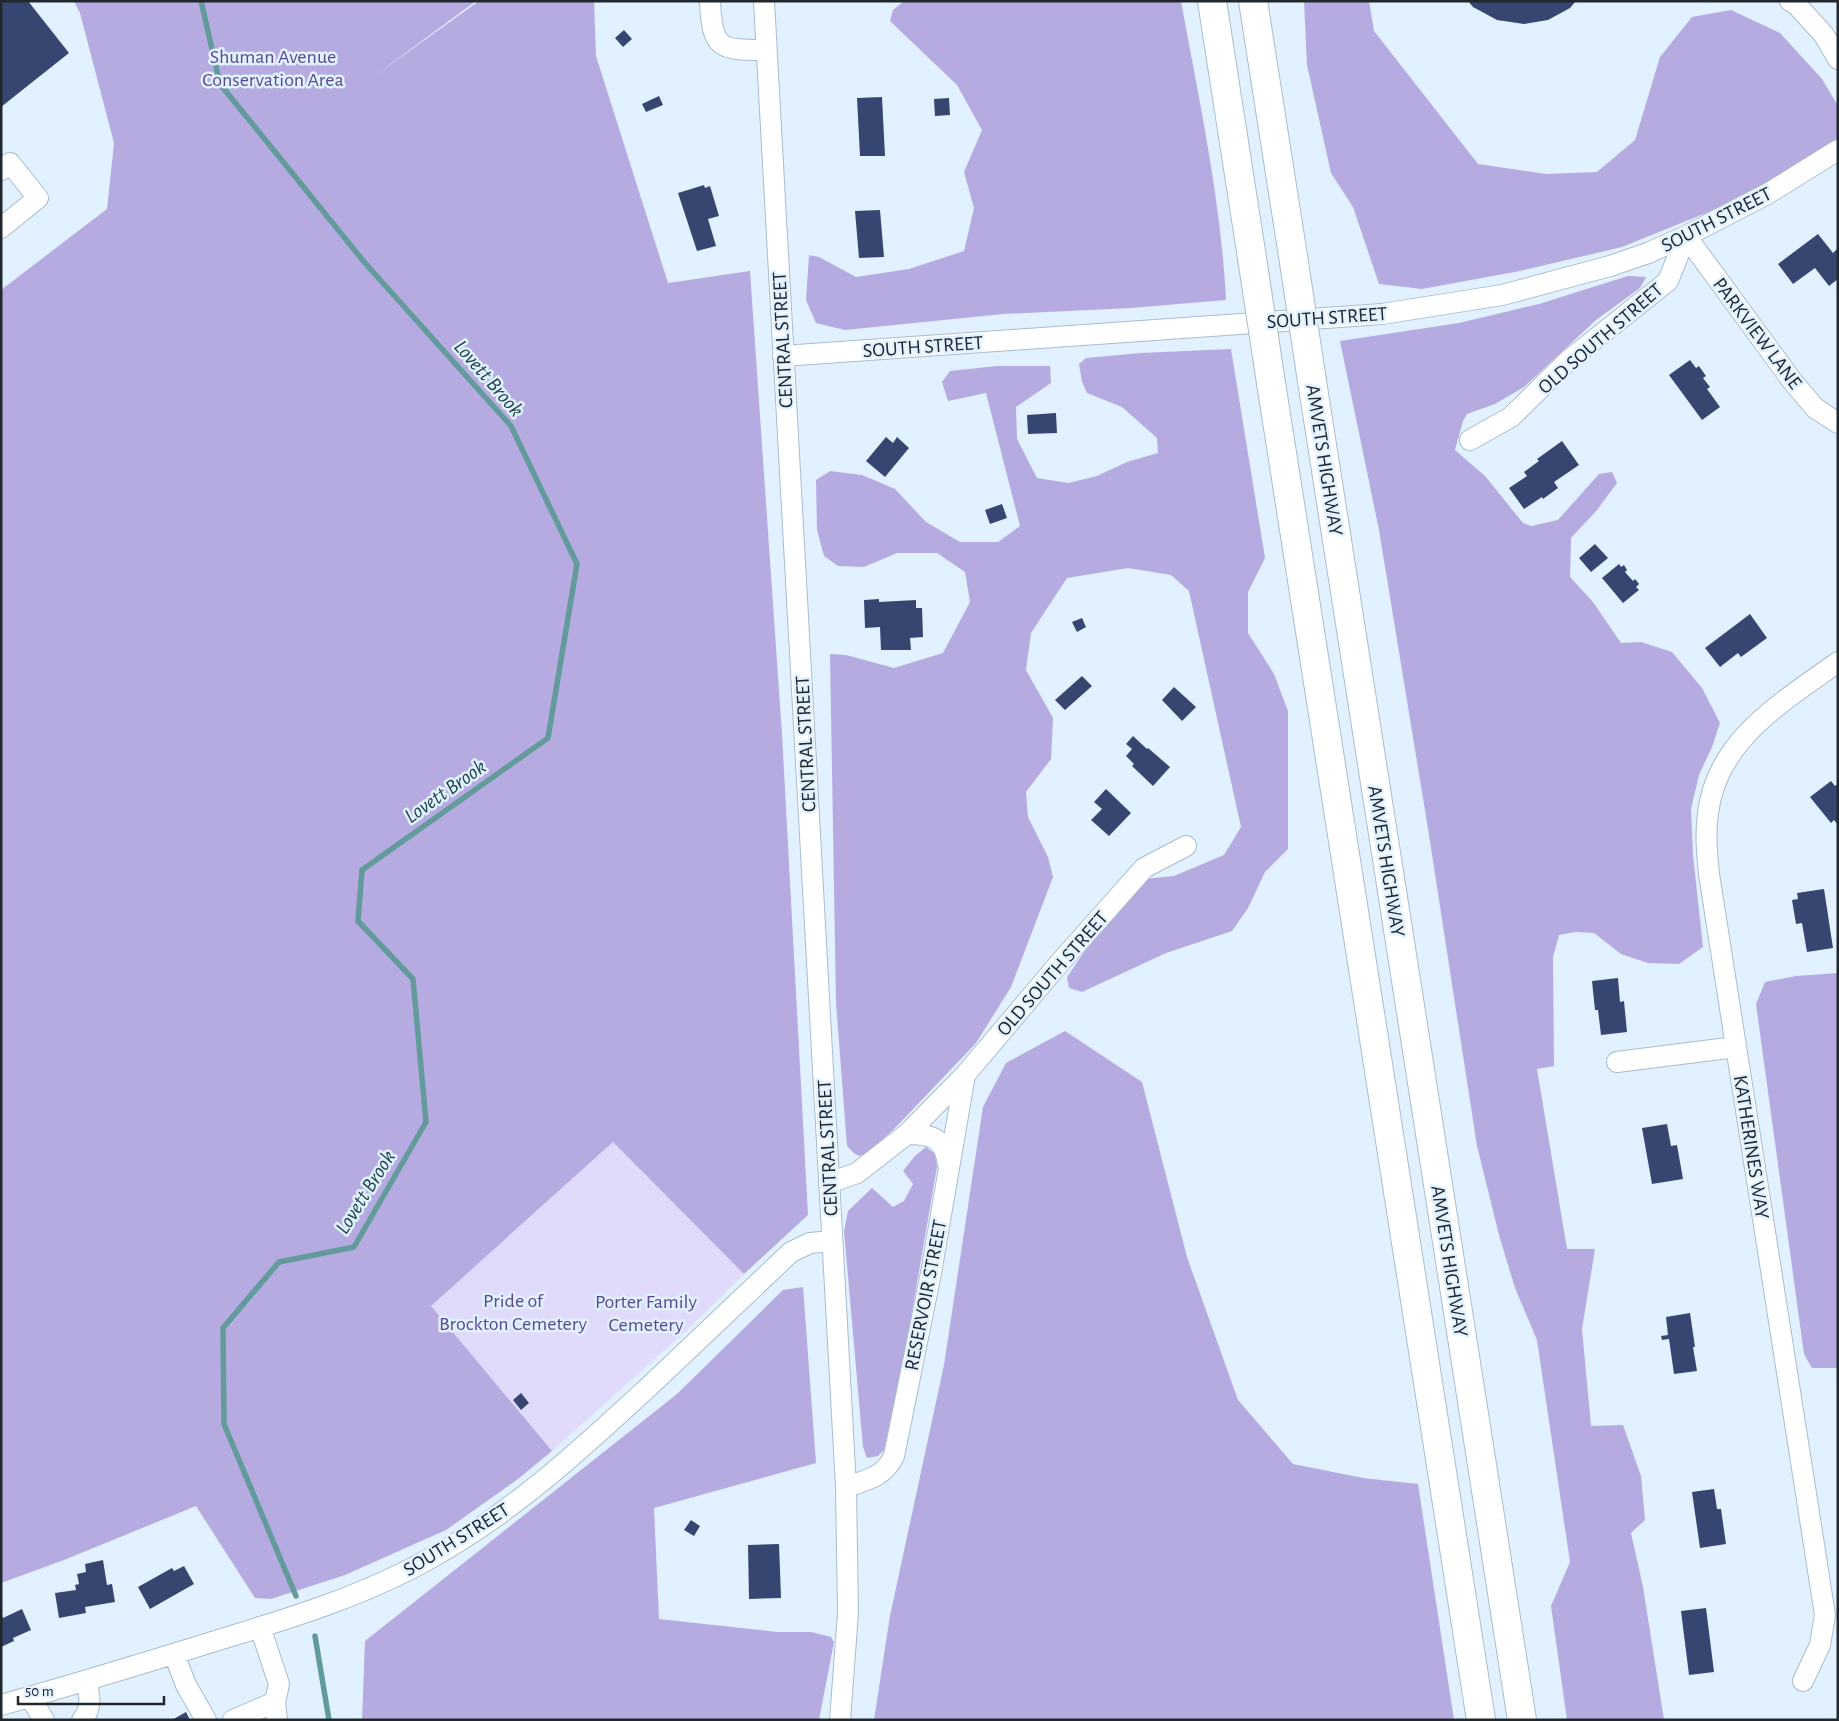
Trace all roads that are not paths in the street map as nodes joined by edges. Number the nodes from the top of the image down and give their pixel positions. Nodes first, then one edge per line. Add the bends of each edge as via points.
1 (710, 1) edge
2 (764, 1) edge
3 (1212, 1) edge
4 (1253, 1) edge
5 (1790, 1) edge
6 (766, 50) junction
7 (1838, 59) edge
8 (1838, 150) edge
9 (1, 170) edge
10 (1, 228) edge
11 (1686, 236) junction
12 (783, 356) junction
13 (1838, 423) edge
14 (1470, 440) dead end
15 (1838, 662) edge
16 (1186, 846) dead end
17 (1736, 1047) junction
18 (1617, 1062) dead end
19 (965, 1075) junction
20 (907, 1134) junction
21 (949, 1168) junction
22 (829, 1183) junction
23 (832, 1241) junction
24 (846, 1487) junction
25 (260, 1627) junction
26 (174, 1654) junction
27 (87, 1681) junction
28 (1803, 1681) dead end
29 (30, 1697) junction
30 (1, 1705) edge
31 (276, 1711) edge
32 (44, 1720) edge
33 (82, 1720) edge
34 (206, 1720) edge
35 (233, 1720) edge
36 (840, 1720) edge
37 (1481, 1720) edge
38 (1522, 1720) edge

1 - 6 street via 711,23 718,42 730,49
2 - 6 street, CENTRAL STREET
3 - 37 highway, AMVETS HIGHWAY, bridge
4 - 38 highway, AMVETS HIGHWAY, bridge
5 - 7 street via 1824,35
6 - 12 street, CENTRAL STREET
8 - 11 street, SOUTH STREET via 1810,170
9 - 10 street via 10,163 38,198
11 - 12 street, SOUTH STREET via 1610,266 1467,302 1391,312
11 - 13 street, PARKVIEW LANE via 1793,382 1815,408
11 - 14 street, OLD SOUTH STREET via 1668,281 1568,360 1511,418
12 - 22 street, CENTRAL STREET
15 - 17 street, KATHERINES WAY via 1757,722 1737,743 1722,766 1714,787 1706,844
16 - 19 street, OLD SOUTH STREET via 1144,868
17 - 18 street
17 - 28 street, KATHERINES WAY via 1825,1615 1820,1644
19 - 20 street, OLD SOUTH STREET
19 - 21 street, RESERVOIR STREET
20 - 21 street via 936,1138 947,1153
20 - 22 street via 857,1173
21 - 24 street, RESERVOIR STREET via 894,1456 882,1473
22 - 23 street, CENTRAL STREET
23 - 24 street, CENTRAL STREET
23 - 25 street, SOUTH STREET via 810,1243 791,1252 576,1453 485,1524 402,1574
24 - 36 street, CENTRAL STREET via 848,1613
25 - 26 street, SOUTH STREET
25 - 31 street via 279,1684
26 - 27 street, SOUTH STREET
26 - 34 street via 186,1685
27 - 29 street, SOUTH STREET
27 - 33 street via 89,1708
29 - 30 street, SOUTH STREET
29 - 32 street
31 - 35 street

